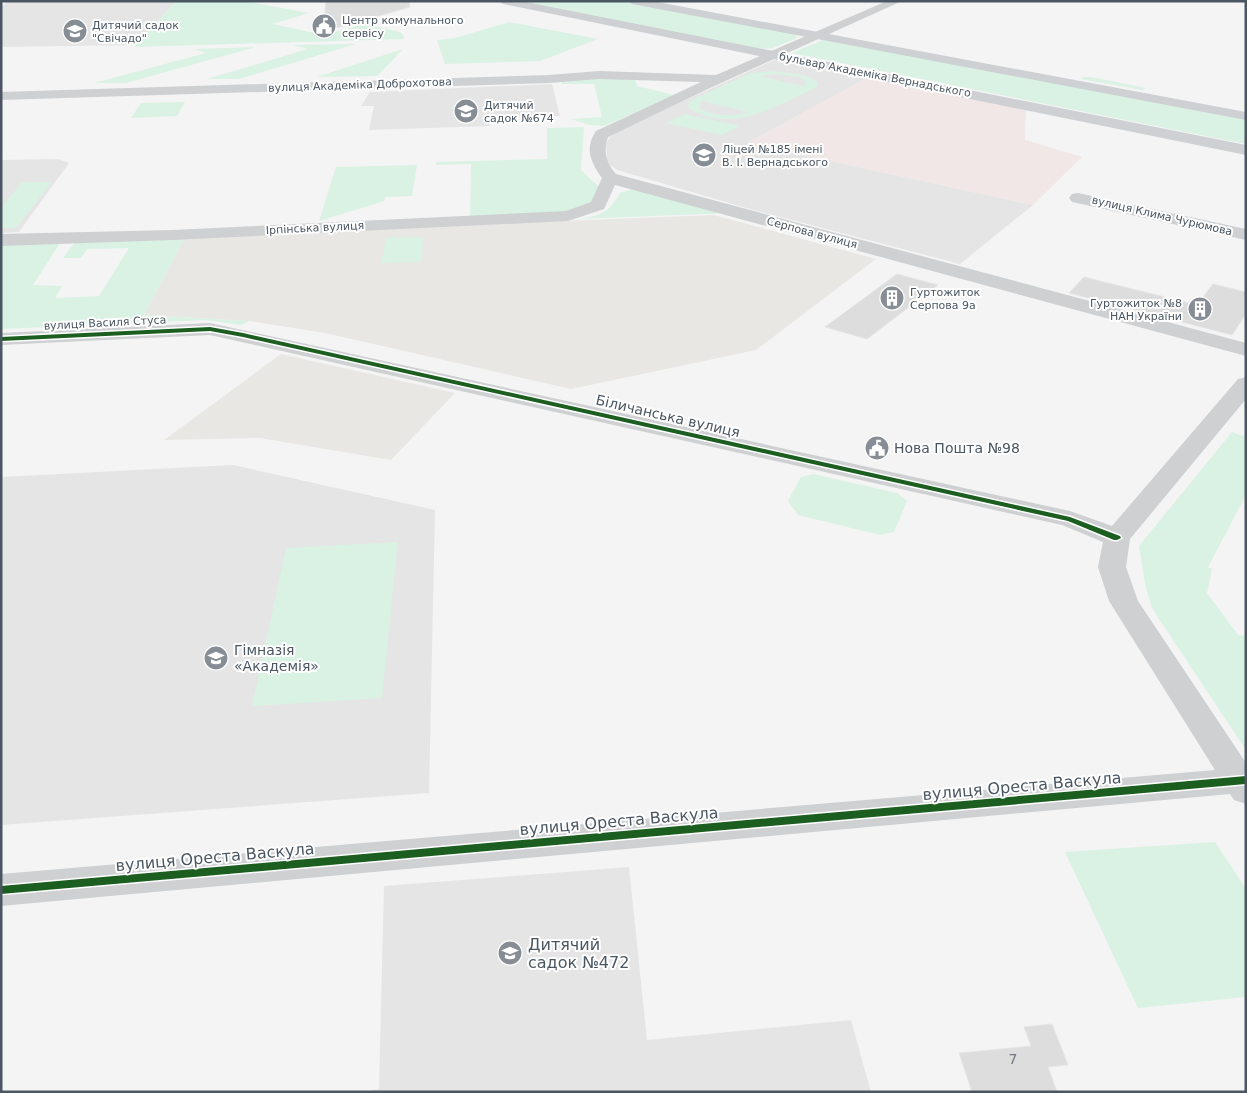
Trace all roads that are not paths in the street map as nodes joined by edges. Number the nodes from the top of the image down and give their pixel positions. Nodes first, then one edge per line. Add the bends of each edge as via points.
1 (504, 1) edge
2 (632, 1) edge
3 (897, 1) edge
4 (818, 36) junction
5 (774, 54) junction
6 (718, 78) junction
7 (1, 96) edge
8 (1246, 116) edge
9 (1246, 150) edge
10 (610, 178) junction
11 (1078, 198) dead end
12 (1246, 235) edge
13 (1, 240) edge
14 (210, 329) joint
15 (1, 339) edge
16 (1246, 350) edge
17 (1246, 384) edge
18 (1117, 538) junction
19 (1243, 784) edge
20 (1, 890) edge

1 - 5 main road, бульвар Академіка Вернадського
2 - 4 main road
3 - 4 street
4 - 5 street
4 - 8 main road
5 - 6 street
5 - 9 main road, бульвар Академіка Вернадського
6 - 7 street, вулиця Академіка Доброхотова via 599,75
6 - 10 street via 601,134 596,144 599,164
10 - 13 street, Ірпінська вулиця via 598,205 568,216
10 - 16 street, Серпова вулиця
11 - 12 street, вулиця Клима Чурюмова
14 - 15 street, вулиця Василя Стуса
14 - 18 street, Біличанська вулиця via 1070,519
17 - 18 street
18 - 19 street via 1112,567 1124,601
19 - 20 street, вулиця Ореста Васкула

